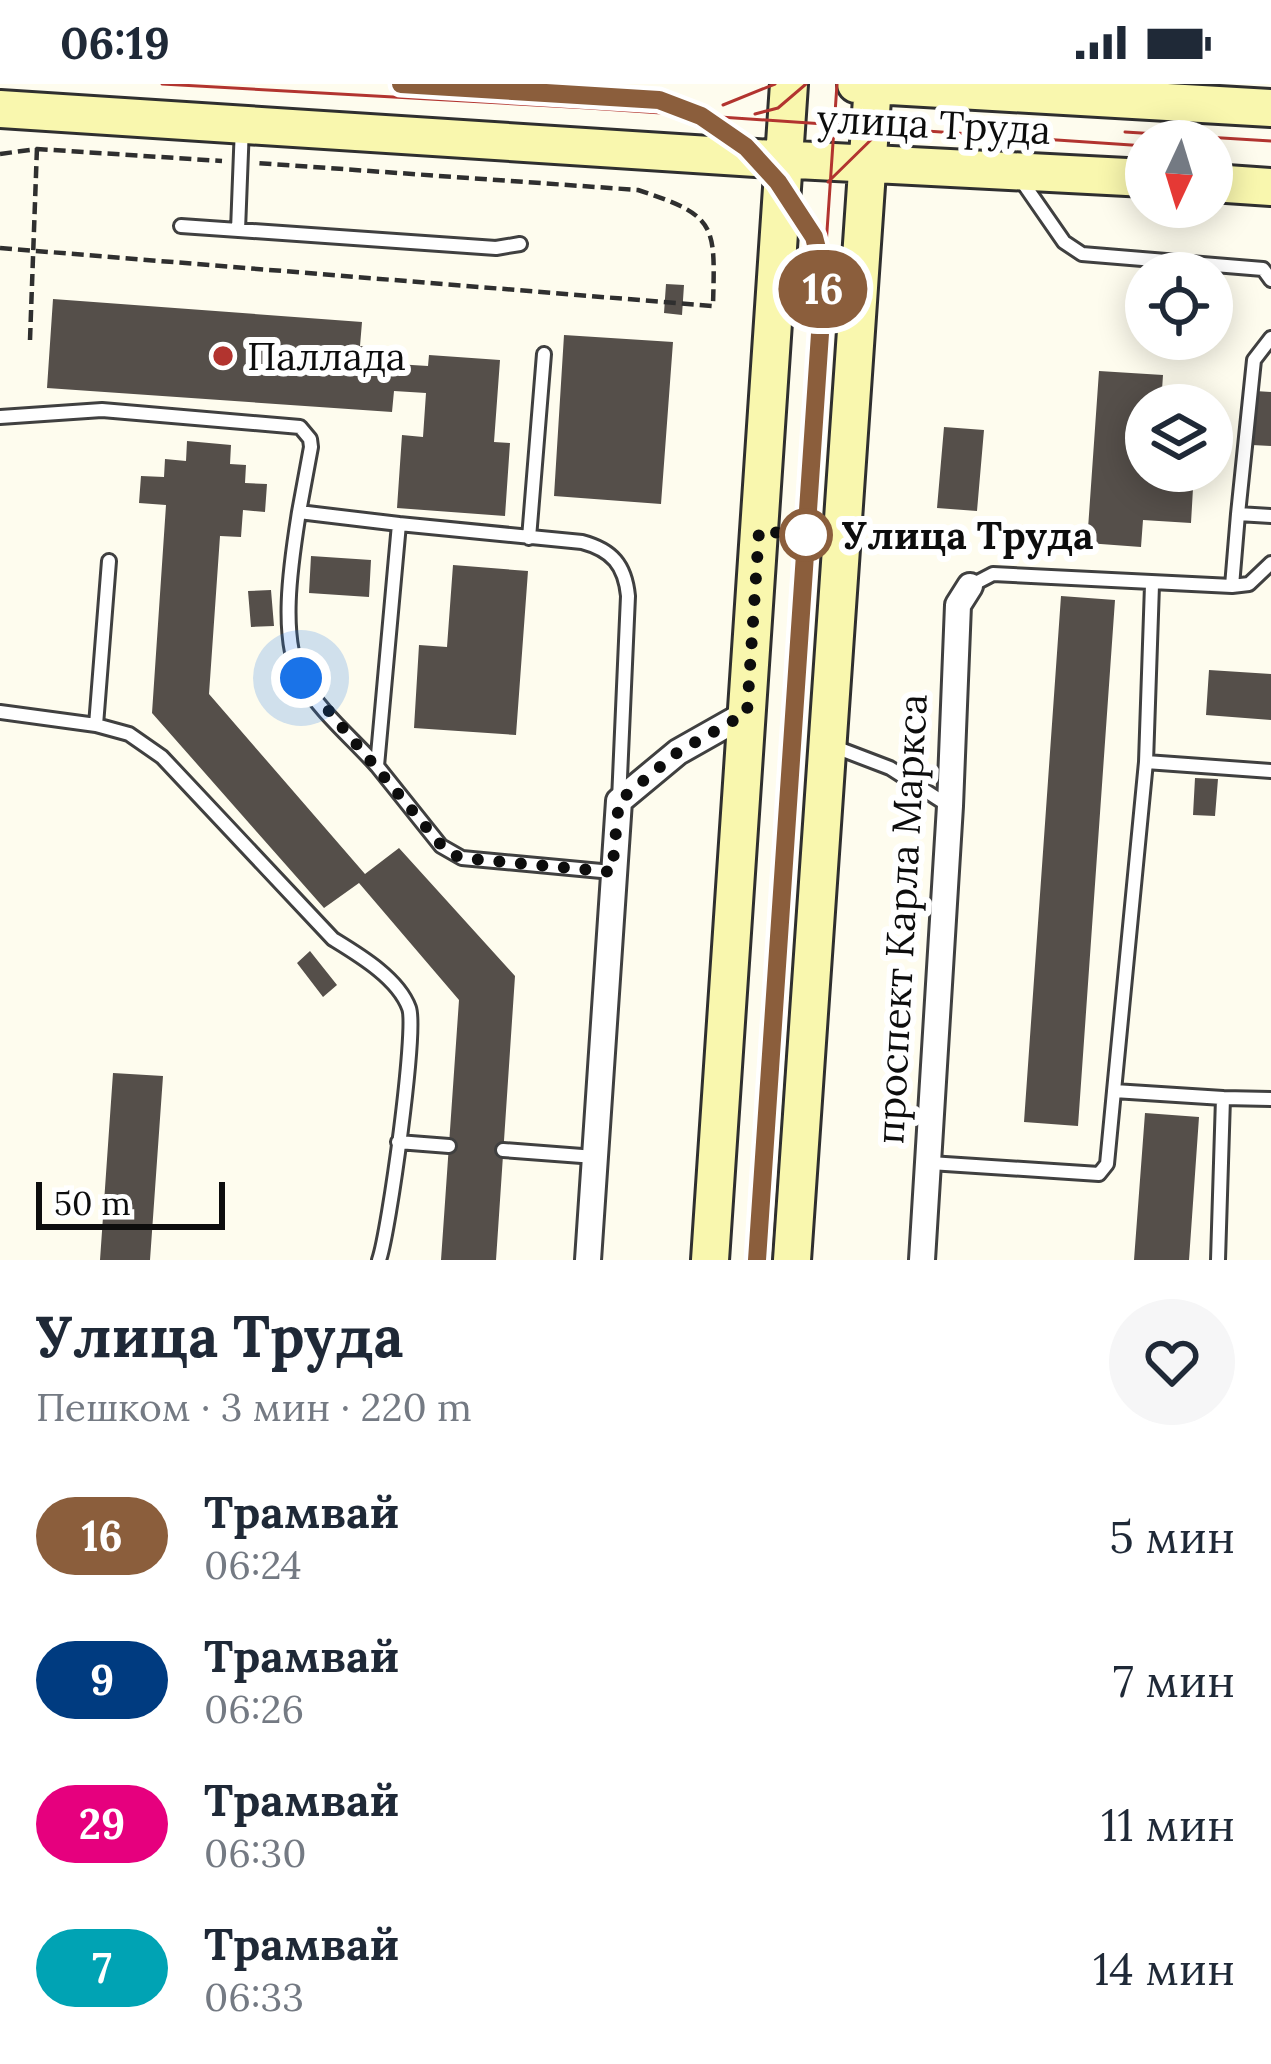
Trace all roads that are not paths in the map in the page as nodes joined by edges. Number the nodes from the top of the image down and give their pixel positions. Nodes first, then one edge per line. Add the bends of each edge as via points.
1 (789, 84) edge
2 (856, 84) edge
3 (873, 84) edge
4 (1271, 108) edge
5 (0, 109) edge
6 (242, 125) junction
7 (785, 160) junction
8 (867, 162) junction
9 (1013, 169) junction
10 (1125, 177) edge
11 (1233, 184) edge
12 (1271, 187) edge
13 (181, 226) dead end
14 (238, 230) junction
15 (520, 244) dead end
16 (1268, 273) edge
17 (1271, 338) edge
18 (544, 354) dead end
19 (0, 417) edge
20 (299, 512) junction
21 (1238, 514) junction
22 (1271, 516) edge
23 (399, 524) junction
24 (529, 538) junction
25 (109, 561) dead end
26 (1271, 562) edge
27 (1152, 585) junction
28 (970, 586) joint
29 (1232, 586) junction
30 (0, 712) edge
31 (747, 713) junction
32 (96, 725) junction
33 (827, 744) junction
34 (1146, 762) junction
35 (377, 766) junction
36 (1271, 771) edge
37 (619, 801) junction
38 (950, 806) junction
39 (612, 872) junction
40 (1114, 1091) junction
41 (1223, 1099) junction
42 (1271, 1100) edge
43 (398, 1142) junction
44 (449, 1146) dead end
45 (503, 1150) dead end
46 (595, 1156) junction
47 (930, 1163) junction
48 (379, 1260) edge
49 (588, 1260) edge
50 (710, 1260) edge
51 (792, 1260) edge
52 (922, 1260) edge
53 (1218, 1260) edge

1 - 7 main road
2 - 3 main road, улица Труда
3 - 4 main road, улица Труда
3 - 8 main road
5 - 6 main road, улица Труда
6 - 7 main road, улица Труда
6 - 14 lane
7 - 8 main road, улица Труда
7 - 31 main road
8 - 9 main road, улица Труда
8 - 33 main road
9 - 10 main road, улица Труда
9 - 16 lane via 1064,242 1082,254
11 - 12 main road
13 - 14 lane
14 - 15 lane
17 - 21 lane via 1253,360
18 - 24 lane
19 - 20 lane via 102,410 300,427 311,447
20 - 23 lane
20 - 35 lane via 290,568 294,662 311,693
21 - 22 lane
21 - 29 lane
23 - 24 lane
23 - 35 lane
24 - 37 lane via 601,547 626,577
25 - 32 lane
26 - 29 lane via 1249,584
27 - 28 lane via 993,574
27 - 29 lane
27 - 34 lane
28 - 38 street, проспект Карла Маркса via 958,605
30 - 32 lane
31 - 37 street via 678,752
31 - 50 main road
32 - 43 lane via 129,734 162,758 334,939 404,999 412,1021
33 - 38 lane via 890,769
33 - 51 main road
34 - 36 lane
34 - 40 lane
35 - 39 lane via 454,856
37 - 39 street
38 - 47 street, проспект Карла Маркса
39 - 46 street
40 - 41 lane
40 - 47 lane via 1107,1164 1099,1174
41 - 42 lane
41 - 53 lane
43 - 44 lane
43 - 48 lane
45 - 46 lane
46 - 49 street
47 - 52 street, проспект Карла Маркса

